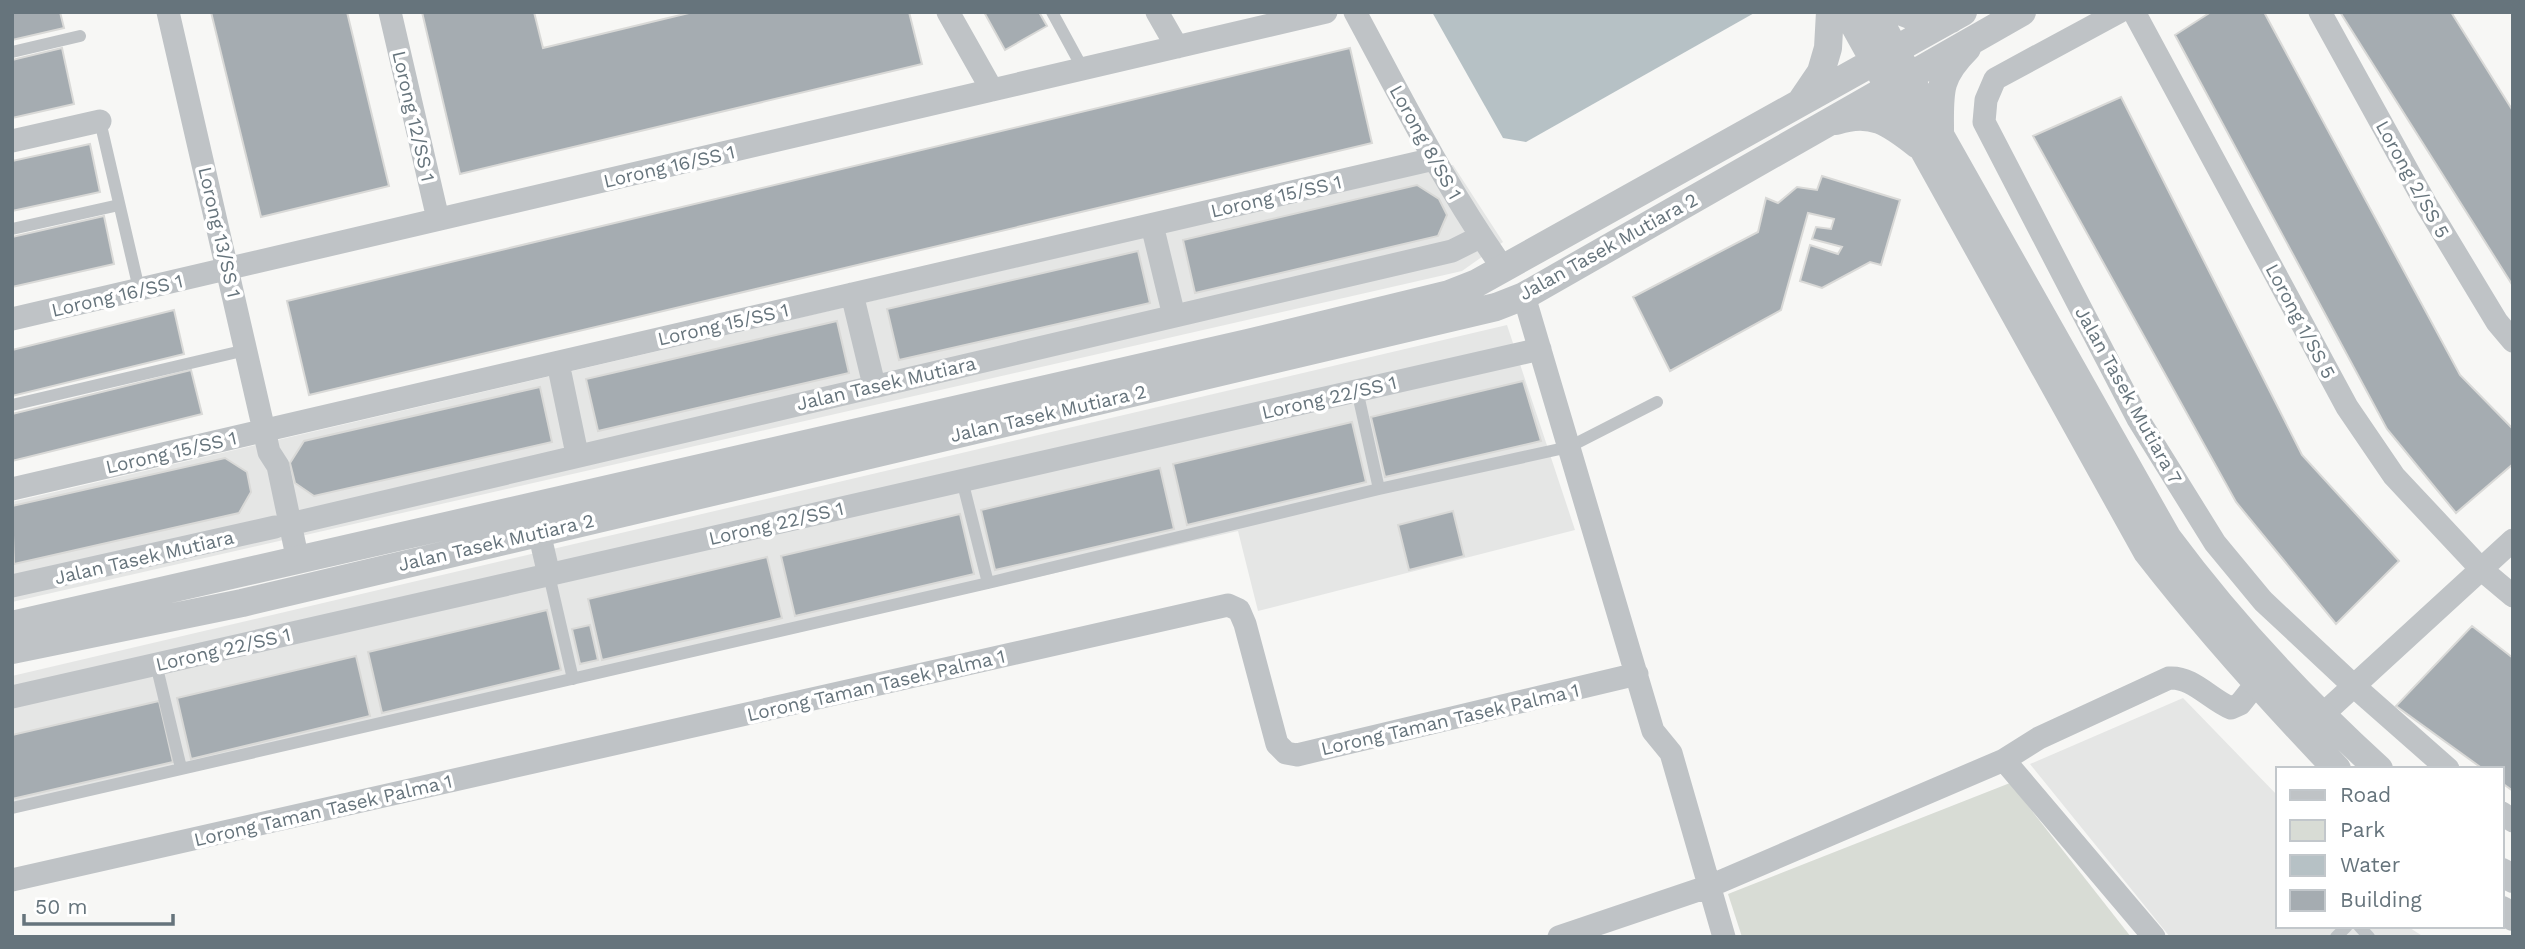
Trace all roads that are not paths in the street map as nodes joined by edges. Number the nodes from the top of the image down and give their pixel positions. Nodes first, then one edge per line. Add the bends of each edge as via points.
1 (168, 12) edge
2 (390, 12) edge
3 (948, 12) edge
4 (1052, 12) edge
5 (1157, 12) edge
6 (1326, 12) edge
7 (1355, 12) edge
8 (1830, 12) edge
9 (1847, 12) edge
10 (1875, 12) edge
11 (1902, 12) edge
12 (2022, 12) edge
13 (2119, 12) edge
14 (2134, 12) edge
15 (2320, 12) edge
16 (1957, 15) edge
17 (1257, 20) edge
18 (79, 36) dead end
19 (1979, 36) junction
20 (1177, 47) junction
21 (12, 52) edge
22 (1893, 68) junction
23 (1083, 69) junction
24 (992, 90) junction
25 (1798, 105) junction
26 (100, 121) joint
27 (1817, 128) junction
28 (12, 141) edge
29 (1930, 141) junction
30 (1434, 159) junction
31 (119, 205) junction
32 (438, 219) junction
33 (1152, 225) junction
34 (12, 229) edge
35 (1480, 236) junction
36 (228, 268) junction
37 (1503, 268) junction
38 (139, 289) junction
39 (852, 294) junction
40 (1524, 296) junction
41 (1174, 316) junction
42 (12, 319) edge
43 (2513, 341) edge
44 (1540, 349) junction
45 (246, 350) junction
46 (558, 363) junction
47 (874, 385) junction
48 (1357, 390) junction
49 (1657, 402) dead end
50 (12, 405) edge
51 (266, 441) junction
52 (1569, 447) junction
53 (578, 454) junction
54 (962, 480) junction
55 (12, 489) edge
56 (1379, 489) junction
57 (282, 526) junction
58 (539, 532) junction
59 (2513, 540) edge
60 (290, 564) junction
61 (2482, 570) junction
62 (549, 575) junction
63 (354, 576) junction
64 (988, 583) junction
65 (12, 586) edge
66 (2513, 596) edge
67 (242, 603) junction
68 (12, 625) edge
69 (12, 650) edge
70 (156, 664) junction
71 (1637, 674) junction
72 (573, 679) junction
73 (2256, 684) junction
74 (2355, 687) junction
75 (12, 697) edge
76 (2321, 716) junction
77 (2004, 760) junction
78 (2335, 767) edge
79 (2377, 767) edge
80 (2446, 767) edge
81 (181, 768) junction
82 (12, 808) edge
83 (12, 880) edge
84 (1710, 886) junction
85 (1559, 937) edge
86 (1724, 937) edge
87 (2154, 937) edge

1 - 36 street, Lorong 13/SS 1
2 - 32 street, Lorong 12/SS 1
3 - 24 street
4 - 23 lane
5 - 20 street
6 - 17 street, Lorong 16/SS 1
7 - 30 street, Lorong 8/SS 1
8 - 25 street via 1821,72
9 - 22 street
10 - 22 street
11 - 16 street via 1915,17
12 - 19 street, Jalan Tasek Mutiara 2
13 - 74 street, Jalan Tasek Mutiara 7 via 1994,79 1984,122 2138,419 2215,543 2263,601
14 - 61 street, Lorong 1/SS 5 via 2347,407 2394,476
15 - 43 street, Lorong 2/SS 5 via 2427,206
16 - 22 street, Jalan Tasek Mutiara 2
17 - 20 street, Lorong 16/SS 1
18 - 21 lane
19 - 22 street, Jalan Tasek Mutiara 2
19 - 29 street via 1942,82
20 - 23 street, Lorong 16/SS 1
22 - 25 street, Jalan Tasek Mutiara 2
22 - 27 street, Jalan Tasek Mutiara 2
22 - 29 street, Jalan Tasek Mutiara 7
23 - 24 street, Lorong 16/SS 1
24 - 32 street, Lorong 16/SS 1
25 - 37 street, Jalan Tasek Mutiara 2
26 - 28 street
26 - 31 lane
27 - 29 street via 1855,115 1881,120
27 - 40 street, Jalan Tasek Mutiara 2
29 - 73 street, Jalan Tasek Mutiara 7 via 2147,552
29 - 76 street, Jalan Tasek Mutiara 7 via 2167,537 2209,593
30 - 33 street, Lorong 15/SS 1
30 - 35 street, Lorong 8/SS 1
31 - 34 lane
31 - 38 lane
32 - 36 street, Lorong 16/SS 1
33 - 39 street, Lorong 15/SS 1
33 - 41 street
35 - 37 street, Lorong 8/SS 1
35 - 41 street, Jalan Tasek Mutiara via 1452,251
36 - 38 street, Lorong 16/SS 1
36 - 45 street, Lorong 13/SS 1
37 - 60 street, Jalan Tasek Mutiara 2 via 1436,298
38 - 42 street, Lorong 16/SS 1
39 - 46 street, Lorong 15/SS 1
39 - 47 street
40 - 44 street
40 - 58 street, Jalan Tasek Mutiara 2 via 1496,307
41 - 47 street, Jalan Tasek Mutiara
44 - 48 street, Lorong 22/SS 1
44 - 52 street
45 - 50 lane
45 - 51 street, Lorong 13/SS 1
46 - 51 street, Lorong 15/SS 1
46 - 53 street
47 - 53 street, Jalan Tasek Mutiara
48 - 54 street, Lorong 22/SS 1
48 - 56 lane
49 - 52 lane
51 - 55 street, Lorong 15/SS 1
51 - 57 street, Lorong 13/SS 1 via 278,466
52 - 56 lane
52 - 71 street
53 - 57 street, Jalan Tasek Mutiara
54 - 62 street, Lorong 22/SS 1
54 - 64 lane
56 - 64 lane
57 - 60 street, Lorong 13/SS 1
57 - 65 street, Jalan Tasek Mutiara
58 - 62 street
58 - 63 street, Jalan Tasek Mutiara 2
59 - 61 street
60 - 63 street via 321,575
60 - 67 street via 270,586
60 - 68 street, Jalan Tasek Mutiara 2
61 - 66 street, Lorong 1/SS 5
61 - 74 street
62 - 70 street, Lorong 22/SS 1
62 - 72 lane
63 - 67 street, Jalan Tasek Mutiara 2
64 - 72 lane
67 - 69 street, Jalan Tasek Mutiara 2
70 - 75 street, Lorong 22/SS 1
70 - 81 lane
71 - 83 street, Lorong Taman Tasek Palma 1 via 1297,755 1277,744 1245,624 1239,610 1227,605
71 - 84 street via 1653,731 1671,753
72 - 81 lane
73 - 77 street via 2231,708 2178,677 2169,678 2039,738
73 - 78 street, Jalan Tasek Mutiara 7
74 - 76 street
74 - 80 street, Jalan Tasek Mutiara 7
76 - 79 street, Jalan Tasek Mutiara 7
77 - 84 street
77 - 87 street
81 - 82 lane
84 - 85 street
84 - 86 street

